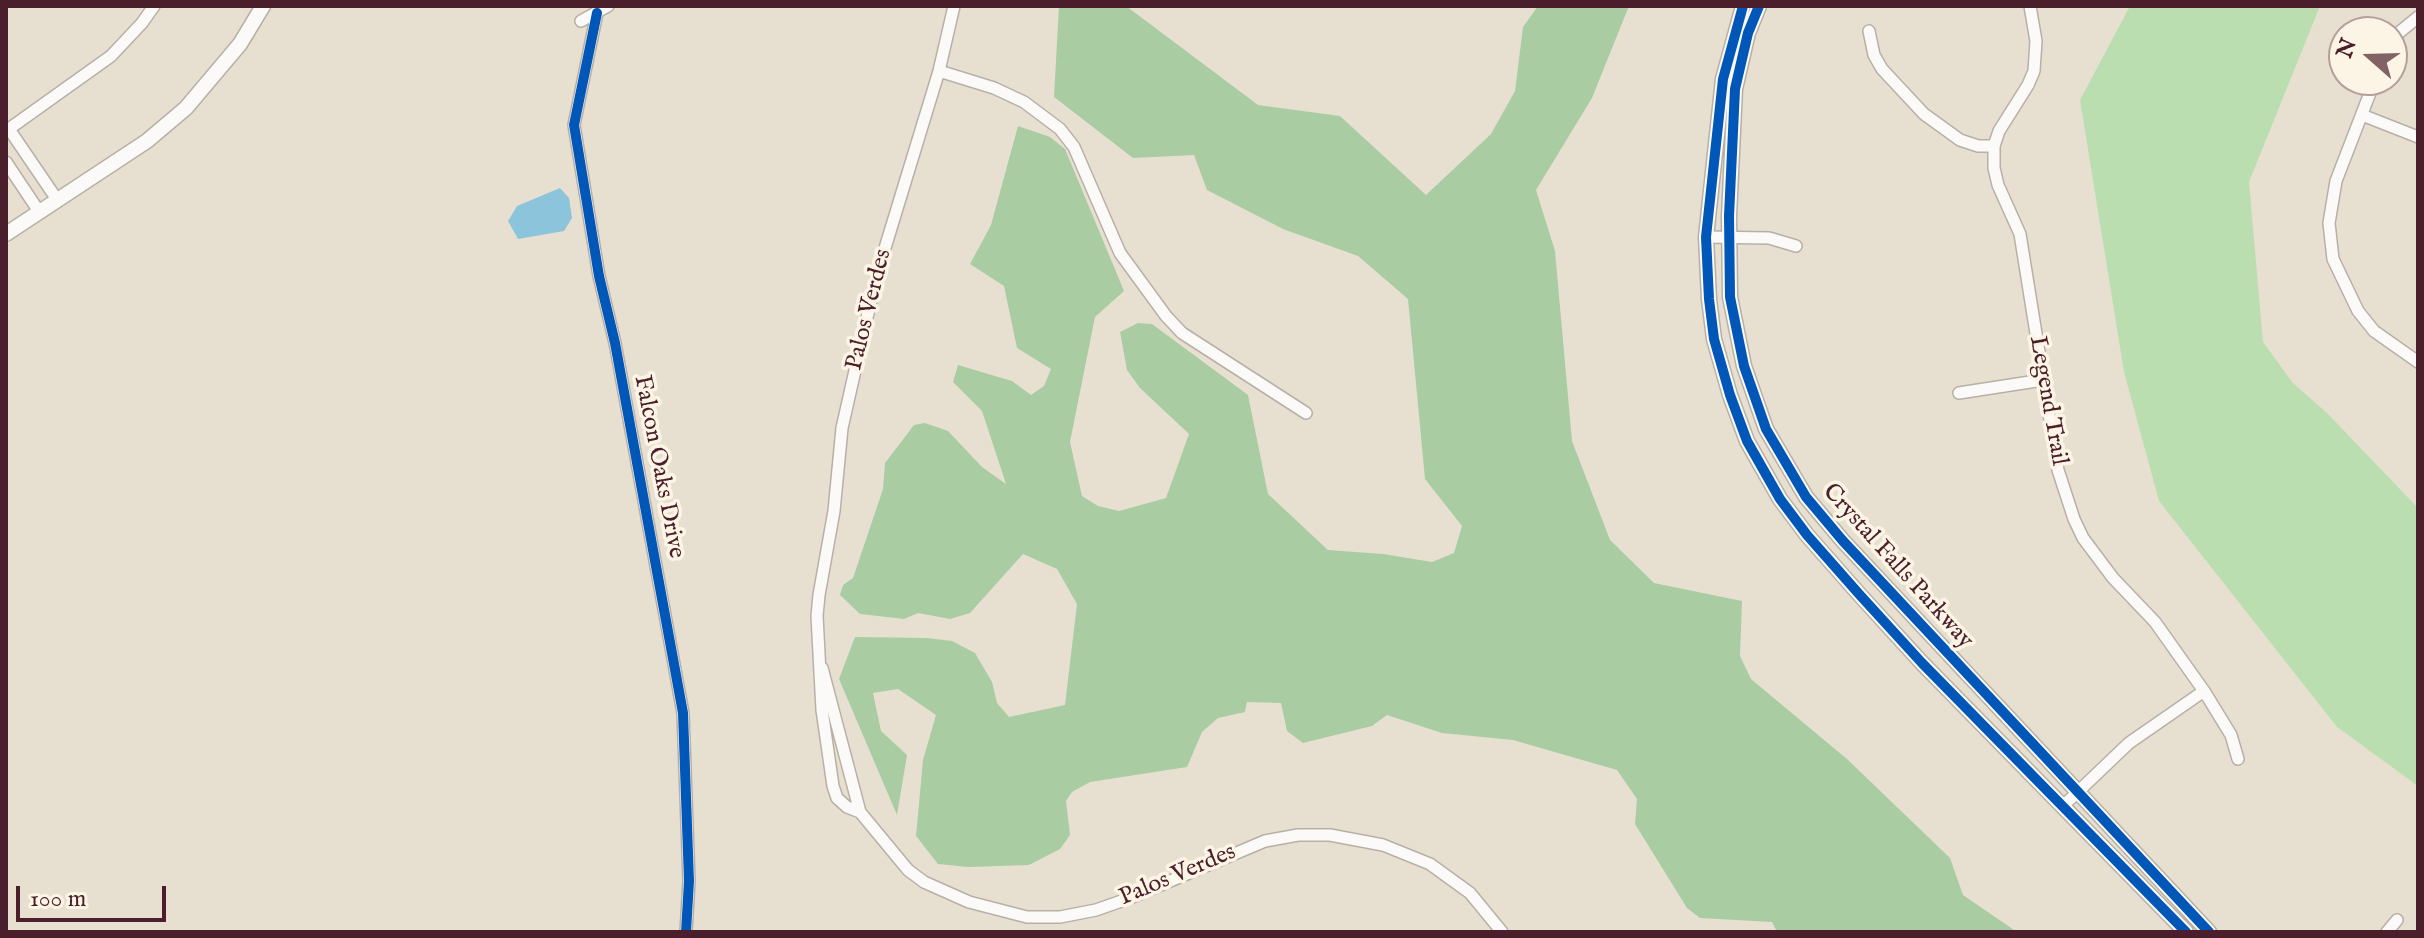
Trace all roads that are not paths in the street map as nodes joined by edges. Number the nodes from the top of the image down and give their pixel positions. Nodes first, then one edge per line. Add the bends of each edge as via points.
1 (154, 6) edge
2 (263, 6) edge
3 (954, 6) edge
4 (1743, 6) edge
5 (1759, 6) edge
6 (2030, 6) edge
7 (602, 10) edge
8 (581, 21) dead end
9 (1869, 31) dead end
10 (939, 71) junction
11 (2369, 96) edge
12 (2362, 115) junction
13 (8, 130) edge
14 (2418, 137) edge
15 (1994, 146) junction
16 (6, 162) edge
17 (58, 201) junction
18 (40, 213) junction
19 (6, 234) edge
20 (1729, 236) junction
21 (1706, 237) junction
22 (1796, 246) dead end
23 (2418, 362) edge
24 (2043, 380) junction
25 (1959, 393) dead end
26 (1306, 413) dead end
27 (822, 668) junction
28 (2204, 691) junction
29 (2238, 759) dead end
30 (2078, 791) junction
31 (2062, 807) junction
32 (860, 812) junction
33 (2397, 920) dead end
34 (686, 932) edge
35 (1502, 932) edge
36 (2186, 932) edge
37 (2209, 932) edge
38 (2387, 932) edge

1 - 13 street via 111,56
2 - 17 street via 240,44 186,108
3 - 10 street, Palos Verdes
4 - 21 street, Crystal Falls Parkway via 1723,79
5 - 20 street, Crystal Falls Parkway via 1735,89
6 - 15 street via 2034,71
7 - 8 street
7 - 34 street, Falcon Oaks Drive via 574,125 683,713
9 - 15 street via 1882,69 1924,114 1960,140
10 - 26 street via 1024,102 1060,129 1074,147 1120,253 1166,316 1182,333
10 - 27 street, Palos Verdes via 878,271 842,428 819,595
11 - 12 street
12 - 14 street
12 - 23 street via 2336,181 2329,223 2333,259 2358,311 2374,331
13 - 17 street
15 - 24 street, Legend Trail via 1998,185 2020,234
16 - 18 street
17 - 18 street
18 - 19 street
20 - 21 street
20 - 22 street
20 - 30 street, Crystal Falls Parkway via 1730,297 1744,366 1766,429 1806,497
21 - 31 street, Crystal Falls Parkway via 1714,339 1747,441 1773,488 1870,605
24 - 25 street
24 - 28 street, Legend Trail via 2058,470 2083,538 2155,622
27 - 32 street, Palos Verdes
27 - 32 street, Palos Verdes via 833,786 837,798
28 - 29 street, Legend Trail via 2231,735
28 - 30 street via 2129,743
30 - 31 street
30 - 37 street, Crystal Falls Parkway
31 - 36 street, Crystal Falls Parkway
32 - 35 street, Palos Verdes via 894,856 924,882 969,902 1027,917 1096,910 1265,841 1330,835 1383,845 1430,864 1470,893
33 - 38 street

